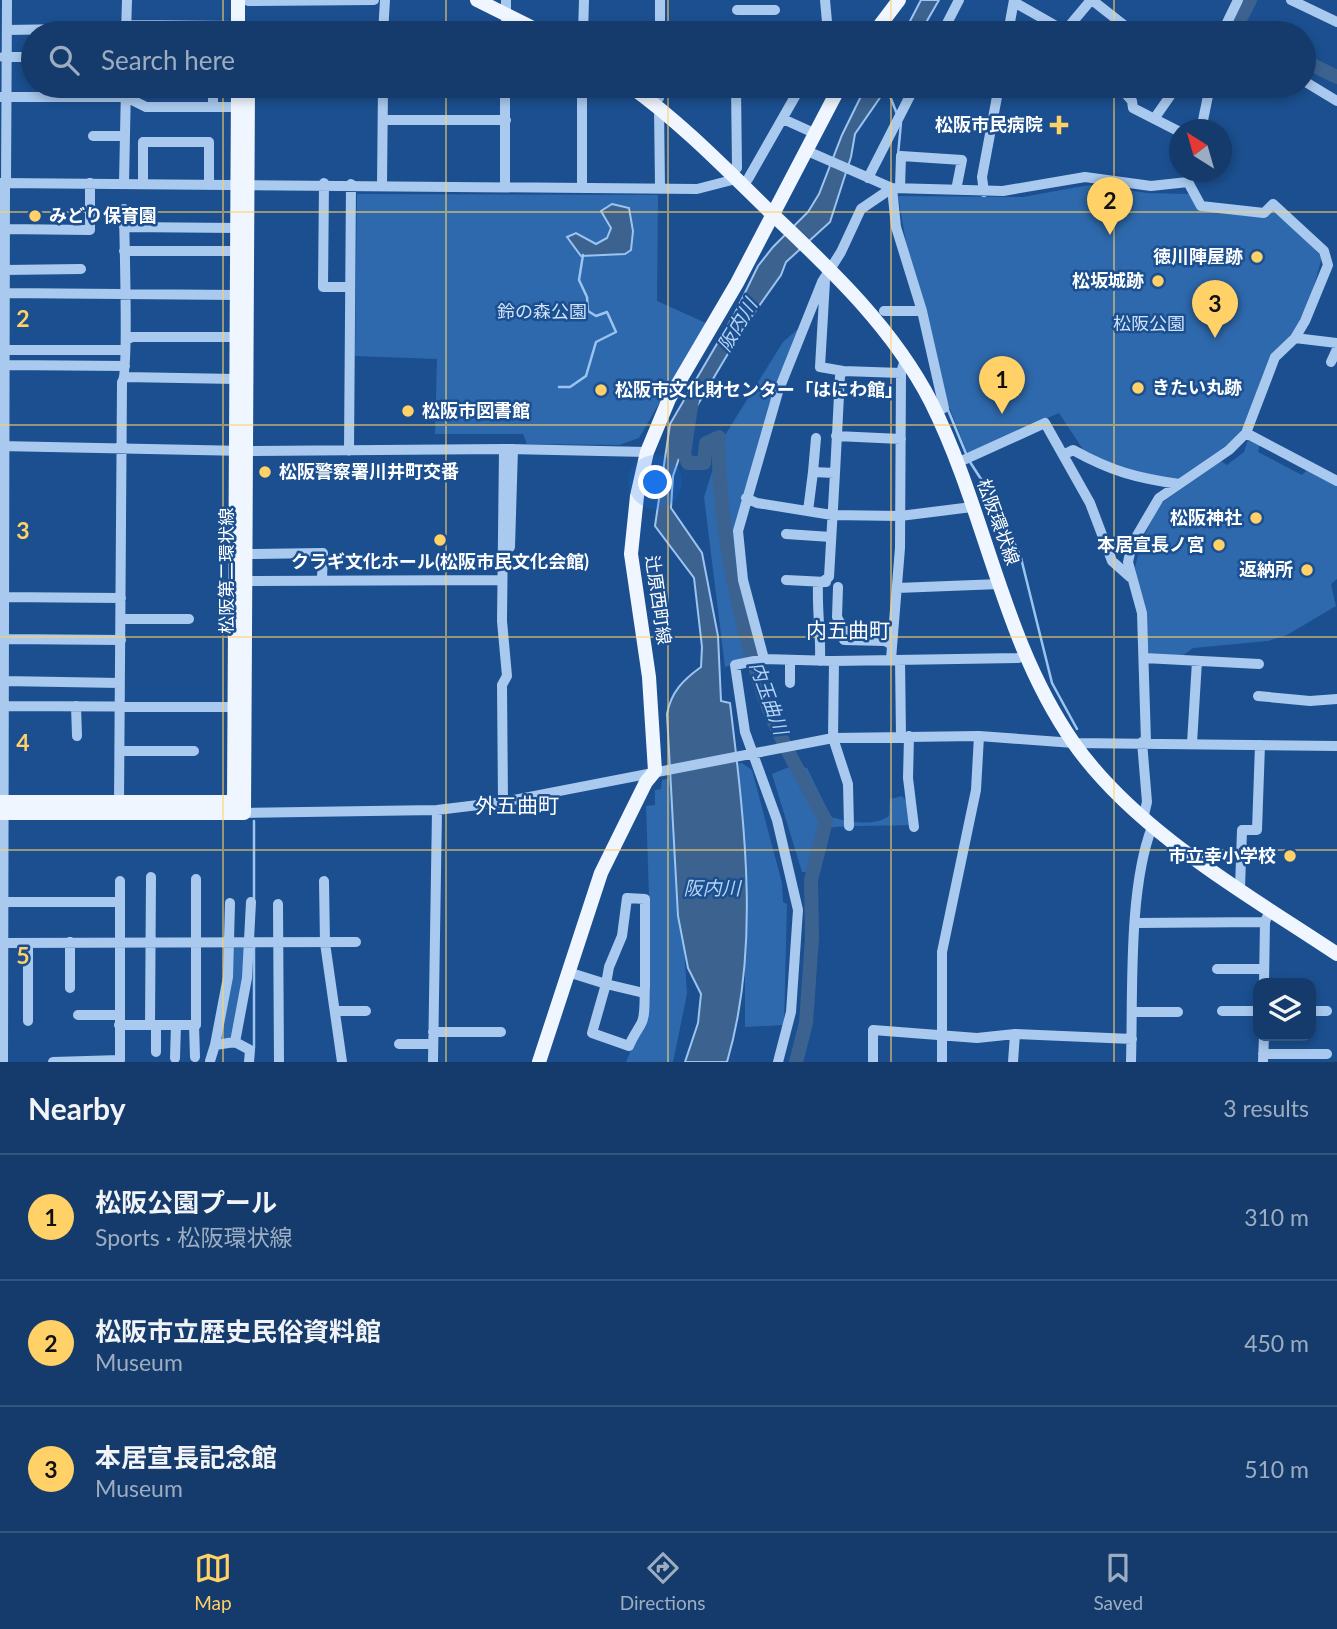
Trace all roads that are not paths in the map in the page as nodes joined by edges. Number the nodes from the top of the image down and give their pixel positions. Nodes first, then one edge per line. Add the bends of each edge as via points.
1 (7, 0) edge
2 (127, 0) edge
3 (245, 0) edge
4 (374, 0) edge
5 (385, 0) edge
6 (477, 0) edge
7 (583, 0) edge
8 (660, 0) edge
9 (825, 0) edge
10 (899, 0) edge
11 (959, 0) edge
12 (1091, 0) edge
13 (1238, 0) edge
14 (1291, 0) edge
15 (1014, 1) edge
16 (737, 5) edge
17 (776, 5) edge
18 (506, 7) edge
19 (888, 7) edge
20 (4, 13) edge
21 (128, 21) edge
22 (243, 21) edge
23 (384, 21) edge
24 (526, 21) edge
25 (583, 21) edge
26 (660, 21) edge
27 (827, 21) edge
28 (948, 21) edge
29 (1010, 21) edge
30 (1049, 21) edge
31 (1076, 21) edge
32 (1115, 21) edge
33 (1228, 21) edge
34 (1337, 22) edge
35 (7, 30) junction
36 (21, 30) edge
37 (3, 57) edge
38 (21, 57) edge
39 (1316, 88) edge
40 (21, 96) edge
41 (3, 97) edge
42 (128, 98) edge
43 (136, 98) edge
44 (213, 98) edge
45 (237, 98) edge
46 (247, 98) edge
47 (383, 98) edge
48 (505, 98) edge
49 (582, 98) edge
50 (650, 98) edge
51 (659, 98) edge
52 (737, 98) edge
53 (794, 98) edge
54 (833, 98) edge
55 (908, 98) edge
56 (997, 98) edge
57 (1129, 98) edge
58 (1169, 98) edge
59 (1208, 98) edge
60 (1337, 101) edge
61 (659, 103) junction
62 (213, 106) junction
63 (237, 107) junction
64 (783, 119) junction
65 (1154, 119) junction
66 (1203, 119) edge
67 (383, 120) junction
68 (506, 120) junction
69 (1169, 126) edge
70 (814, 133) junction
71 (93, 136) dead end
72 (125, 136) junction
73 (3, 139) edge
74 (807, 152) junction
75 (740, 175) junction
76 (867, 177) junction
77 (1169, 182) edge
78 (1192, 182) edge
79 (4, 183) edge
80 (90, 183) junction
81 (124, 183) junction
82 (143, 183) junction
83 (209, 183) junction
84 (242, 183) junction
85 (324, 183) junction
86 (351, 184) junction
87 (382, 185) junction
88 (505, 186) junction
89 (582, 187) junction
90 (660, 187) junction
91 (896, 188) junction
92 (956, 190) junction
93 (984, 192) junction
94 (124, 209) dead end
95 (775, 216) junction
96 (124, 228) junction
97 (237, 228) junction
98 (5, 229) junction
99 (124, 251) junction
100 (237, 251) junction
101 (1333, 267) edge
102 (81, 269) dead end
103 (4, 270) junction
104 (827, 271) junction
105 (350, 287) junction
106 (4, 293) junction
107 (125, 294) junction
108 (237, 295) junction
109 (884, 311) dead end
110 (922, 311) junction
111 (2, 321) edge
112 (236, 337) junction
113 (1295, 338) junction
114 (1337, 343) edge
115 (125, 345) junction
116 (1337, 349) edge
117 (3, 350) junction
118 (1331, 362) dead end
119 (4, 365) junction
120 (903, 366) junction
121 (125, 371) junction
122 (843, 371) junction
123 (236, 379) junction
124 (935, 412) junction
125 (2, 422) edge
126 (1246, 433) junction
127 (836, 436) junction
128 (816, 438) dead end
129 (901, 439) junction
130 (3, 446) edge
131 (121, 448) junction
132 (508, 449) junction
133 (240, 451) junction
134 (349, 451) junction
135 (646, 452) junction
136 (1063, 455) junction
137 (957, 463) junction
138 (813, 472) junction
139 (835, 473) junction
140 (1337, 481) edge
141 (1179, 484) junction
142 (746, 498) junction
143 (972, 507) junction
144 (808, 511) junction
145 (3, 512) edge
146 (832, 515) junction
147 (900, 516) junction
148 (786, 534) dead end
149 (831, 537) junction
150 (247, 554) junction
151 (2, 555) edge
152 (1130, 577) junction
153 (506, 578) junction
154 (322, 579) junction
155 (786, 580) dead end
156 (247, 581) junction
157 (826, 583) junction
158 (1000, 584) junction
159 (838, 587) dead end
160 (897, 587) junction
161 (2, 597) edge
162 (121, 598) junction
163 (121, 619) junction
164 (189, 619) dead end
165 (3, 639) edge
166 (121, 640) junction
167 (844, 640) junction
168 (892, 645) junction
169 (1026, 655) junction
170 (1143, 657) junction
171 (838, 659) junction
172 (896, 659) junction
173 (757, 660) junction
174 (790, 661) junction
175 (820, 661) junction
176 (2, 662) edge
177 (1198, 662) junction
178 (1259, 664) dead end
179 (5, 681) junction
180 (120, 683) junction
181 (790, 683) dead end
182 (1258, 696) dead end
183 (1337, 699) edge
184 (2, 706) edge
185 (76, 706) junction
186 (120, 706) junction
187 (236, 707) junction
188 (77, 736) dead end
189 (905, 736) junction
190 (979, 736) junction
191 (833, 738) junction
192 (1144, 742) junction
193 (1074, 743) junction
194 (1192, 743) junction
195 (1259, 745) junction
196 (1337, 746) edge
197 (121, 751) junction
198 (194, 751) dead end
199 (754, 752) junction
200 (655, 771) junction
201 (503, 802) junction
202 (119, 803) junction
203 (1, 807) edge
204 (239, 807) junction
205 (437, 810) junction
206 (1147, 823) junction
207 (849, 826) dead end
208 (914, 827) dead end
209 (151, 877) dead end
210 (197, 879) dead end
211 (120, 881) dead end
212 (324, 881) dead end
213 (1240, 888) junction
214 (3, 902) junction
215 (120, 902) junction
216 (251, 902) dead end
217 (230, 903) dead end
218 (278, 904) dead end
219 (1268, 916) junction
220 (1136, 923) junction
221 (151, 942) junction
222 (197, 942) junction
223 (229, 942) junction
224 (253, 942) junction
225 (356, 942) dead end
226 (28, 943) junction
227 (70, 943) junction
228 (119, 943) junction
229 (279, 943) junction
230 (325, 943) junction
231 (2, 944) edge
232 (1337, 954) edge
233 (1217, 969) dead end
234 (1264, 969) junction
235 (571, 973) junction
236 (1264, 978) edge
237 (606, 984) junction
238 (70, 988) dead end
239 (1, 990) edge
240 (644, 993) junction
241 (335, 1011) junction
242 (366, 1011) dead end
243 (1222, 1011) dead end
244 (1253, 1011) edge
245 (1316, 1011) edge
246 (1327, 1011) dead end
247 (1133, 1012) junction
248 (1178, 1012) dead end
249 (78, 1015) dead end
250 (119, 1020) junction
251 (28, 1021) dead end
252 (153, 1025) junction
253 (176, 1025) junction
254 (194, 1025) junction
255 (1, 1029) edge
256 (433, 1032) junction
257 (501, 1032) dead end
258 (1015, 1034) junction
259 (942, 1036) junction
260 (1132, 1039) junction
261 (234, 1042) junction
262 (399, 1044) dead end
263 (433, 1044) junction
264 (215, 1045) junction
265 (156, 1052) dead end
266 (1327, 1055) dead end
267 (195, 1057) dead end
268 (175, 1058) dead end
269 (1264, 1058) edge
270 (210, 1060) edge
271 (3, 1062) edge
272 (54, 1062) edge
273 (104, 1062) edge
274 (249, 1062) edge
275 (279, 1062) edge
276 (342, 1062) edge
277 (433, 1062) edge
278 (539, 1062) edge
279 (778, 1062) edge
280 (873, 1062) edge
281 (942, 1062) edge
282 (1013, 1062) edge
283 (1131, 1062) edge

1 - 20 street
2 - 21 street
3 - 4 street
3 - 22 main road
5 - 23 street
6 - 18 main road
7 - 25 street
8 - 26 street
9 - 27 street
10 - 19 main road
11 - 28 street
12 - 31 street
12 - 32 street
13 - 33 street
14 - 34 street
15 - 29 street
15 - 30 street
16 - 17 street
18 - 24 main road
20 - 35 street
35 - 36 street
35 - 37 street
37 - 38 street
37 - 41 street
39 - 60 street
40 - 41 street
41 - 73 street
42 - 72 street
43 - 62 street via 146,107
44 - 62 street
45 - 63 main road, 松阪第二環状線
46 - 84 main road, 松阪第二環状線
47 - 67 street
48 - 68 street
49 - 89 street
50 - 61 main road, 松阪環状線
51 - 61 street
52 - 75 street
53 - 64 street
54 - 70 main road, 辻原西町線
55 - 76 street
56 - 93 street via 982,177
57 - 65 street via 1133,108
58 - 65 street
59 - 66 street
61 - 75 main road, 松阪環状線
61 - 90 street
62 - 63 street
63 - 84 main road, 松阪第二環状線
64 - 70 street
64 - 75 street
65 - 69 street
67 - 68 street
67 - 87 street
68 - 88 street
70 - 74 main road, 辻原西町線
71 - 72 street
72 - 81 street
73 - 79 street
74 - 76 street
74 - 95 main road, 辻原西町線
75 - 90 street via 707,187
75 - 95 main road, 松阪環状線
76 - 91 street
77 - 93 street via 1151,186 1085,177
78 - 101 street via 1201,206 1264,212 1273,204 1324,251
79 - 80 street
79 - 98 street
80 - 81 street
80 - 98 street via 90,230
81 - 82 street
82 - 83 street
82 - 83 street via 143,142 209,142
83 - 84 street
84 - 85 street
84 - 97 main road, 松阪第二環状線
84 - 133 main road, 松阪第二環状線
85 - 86 street
85 - 105 street via 323,287
86 - 87 street
86 - 105 street
87 - 88 street
88 - 89 street
89 - 90 street
91 - 92 street
91 - 92 street via 901,156 962,160
91 - 104 street via 861,209
91 - 110 street via 896,228
92 - 93 street
94 - 96 street
95 - 104 main road, 松阪環状線
95 - 135 main road, 辻原西町線 via 668,398
96 - 97 street
96 - 99 street
97 - 100 main road, 松阪第二環状線
98 - 103 street
99 - 100 street
99 - 107 street
100 - 108 main road, 松阪第二環状線
101 - 113 street
102 - 103 street
103 - 106 street
104 - 120 main road, 松阪環状線 via 849,287
104 - 122 street via 820,367
104 - 142 street via 778,392
105 - 134 street
106 - 107 street
106 - 111 street
107 - 108 street
107 - 115 street
108 - 112 main road, 松阪第二環状線
109 - 110 street
110 - 124 street via 944,408
111 - 117 street
112 - 115 street via 132,337
112 - 123 main road, 松阪第二環状線
113 - 114 street
113 - 126 street via 1275,357
115 - 117 street
115 - 121 street
116 - 118 street
117 - 119 street
119 - 121 street
119 - 125 street
120 - 122 street
120 - 124 main road, 松阪環状線
120 - 129 street
121 - 123 street
121 - 131 street
122 - 127 street
123 - 133 main road, 松阪第二環状線
124 - 137 main road, 松阪環状線
125 - 130 street
126 - 140 street
126 - 141 street
127 - 129 street
127 - 139 street
128 - 138 street
129 - 147 street
130 - 131 street
130 - 145 street
131 - 133 street
131 - 162 street
132 - 134 street
132 - 135 street
132 - 153 street
133 - 134 street
133 - 150 main road, 松阪第二環状線
133 - 187 main road, 松阪第二環状線
135 - 200 main road, 辻原西町線 via 631,554 649,677
136 - 137 street via 1045,423
136 - 141 street via 1073,450 1131,477
136 - 152 street via 1090,503 1112,561
137 - 143 main road, 松阪環状線
138 - 139 street
138 - 144 street
139 - 146 street
141 - 152 street via 1159,498 1139,529 1129,552
142 - 144 street
142 - 173 street via 738,549
143 - 147 street
143 - 158 main road, 松阪環状線
144 - 146 street
145 - 151 street
146 - 147 street
146 - 149 street
147 - 160 street
148 - 149 street
149 - 157 street
150 - 154 street via 323,553
150 - 156 main road, 松阪第二環状線
151 - 161 street
152 - 170 street via 1142,613
153 - 154 street
153 - 201 street
154 - 156 street
155 - 157 street
156 - 204 main road, 松阪第二環状線
157 - 175 street via 818,585
158 - 160 street
158 - 169 main road, 松阪環状線
159 - 167 street via 837,617
160 - 168 street
161 - 162 street
161 - 165 street
162 - 163 street
163 - 164 street
163 - 166 street
165 - 166 street
165 - 176 street
166 - 180 street
167 - 168 street via 885,640
167 - 171 street
168 - 172 street
169 - 172 street
169 - 193 main road, 松阪環状線
170 - 177 street
170 - 192 street
171 - 172 street
171 - 175 street
171 - 191 street
172 - 189 street
173 - 174 street
173 - 199 street via 735,665 742,720
174 - 175 street
174 - 181 street
176 - 179 street
177 - 178 street
177 - 194 street
179 - 180 street
179 - 184 street
180 - 186 street
182 - 183 street
184 - 185 street
184 - 203 street
185 - 186 street
185 - 188 street
186 - 187 street
186 - 197 street
187 - 204 main road, 松阪第二環状線
189 - 190 street
189 - 191 street
189 - 208 street
190 - 193 street
190 - 259 street via 976,790 942,952
191 - 199 street
191 - 207 street via 848,784
192 - 193 street
192 - 194 street
192 - 206 street
193 - 206 main road, 松阪環状線
194 - 195 street
195 - 196 street
195 - 213 street via 1257,830 1242,830
197 - 198 street
197 - 202 street
199 - 200 street
199 - 279 street via 777,820 798,910 791,1012
200 - 201 street
200 - 235 main road via 600,873
201 - 205 street
202 - 203 main road
202 - 204 main road
203 - 204 main road
203 - 214 street
204 - 205 street
205 - 256 street
206 - 213 main road, 松阪環状線
206 - 220 street
209 - 221 street
210 - 222 street
211 - 215 street
212 - 230 street
213 - 219 main road, 松阪環状線
214 - 215 street
214 - 231 street
215 - 228 street
216 - 224 street
217 - 223 street
218 - 229 street
219 - 220 street
219 - 232 main road, 松阪環状線
219 - 234 street
220 - 247 street
221 - 222 street
221 - 228 street
221 - 252 street
222 - 223 street
222 - 254 street
223 - 224 street
223 - 264 street via 227,986
224 - 229 street
224 - 261 street
225 - 230 street
226 - 227 street
226 - 231 street
226 - 251 street
227 - 228 street
227 - 238 street
228 - 250 street
229 - 230 street
229 - 275 street
230 - 241 street
231 - 239 street
233 - 234 street
234 - 236 street
235 - 237 street
235 - 278 main road
237 - 240 street
237 - 240 street via 592,1033 629,1046 643,1019
237 - 240 street via 622,936 627,898 645,899
239 - 255 street
241 - 242 street
241 - 276 street
243 - 244 street
245 - 246 street
247 - 248 street
247 - 260 street
249 - 250 street
250 - 252 street
250 - 273 street via 120,1060
252 - 253 street
252 - 265 street
253 - 254 street
253 - 268 street
254 - 267 street
255 - 271 street
256 - 257 street
256 - 263 street
258 - 259 street via 1001,1038
258 - 260 street
258 - 282 street
259 - 280 street via 873,1030
259 - 281 street
260 - 283 street
261 - 264 street
261 - 274 street via 250,1050
262 - 263 street
263 - 277 street
264 - 270 street
266 - 269 street
272 - 273 street

